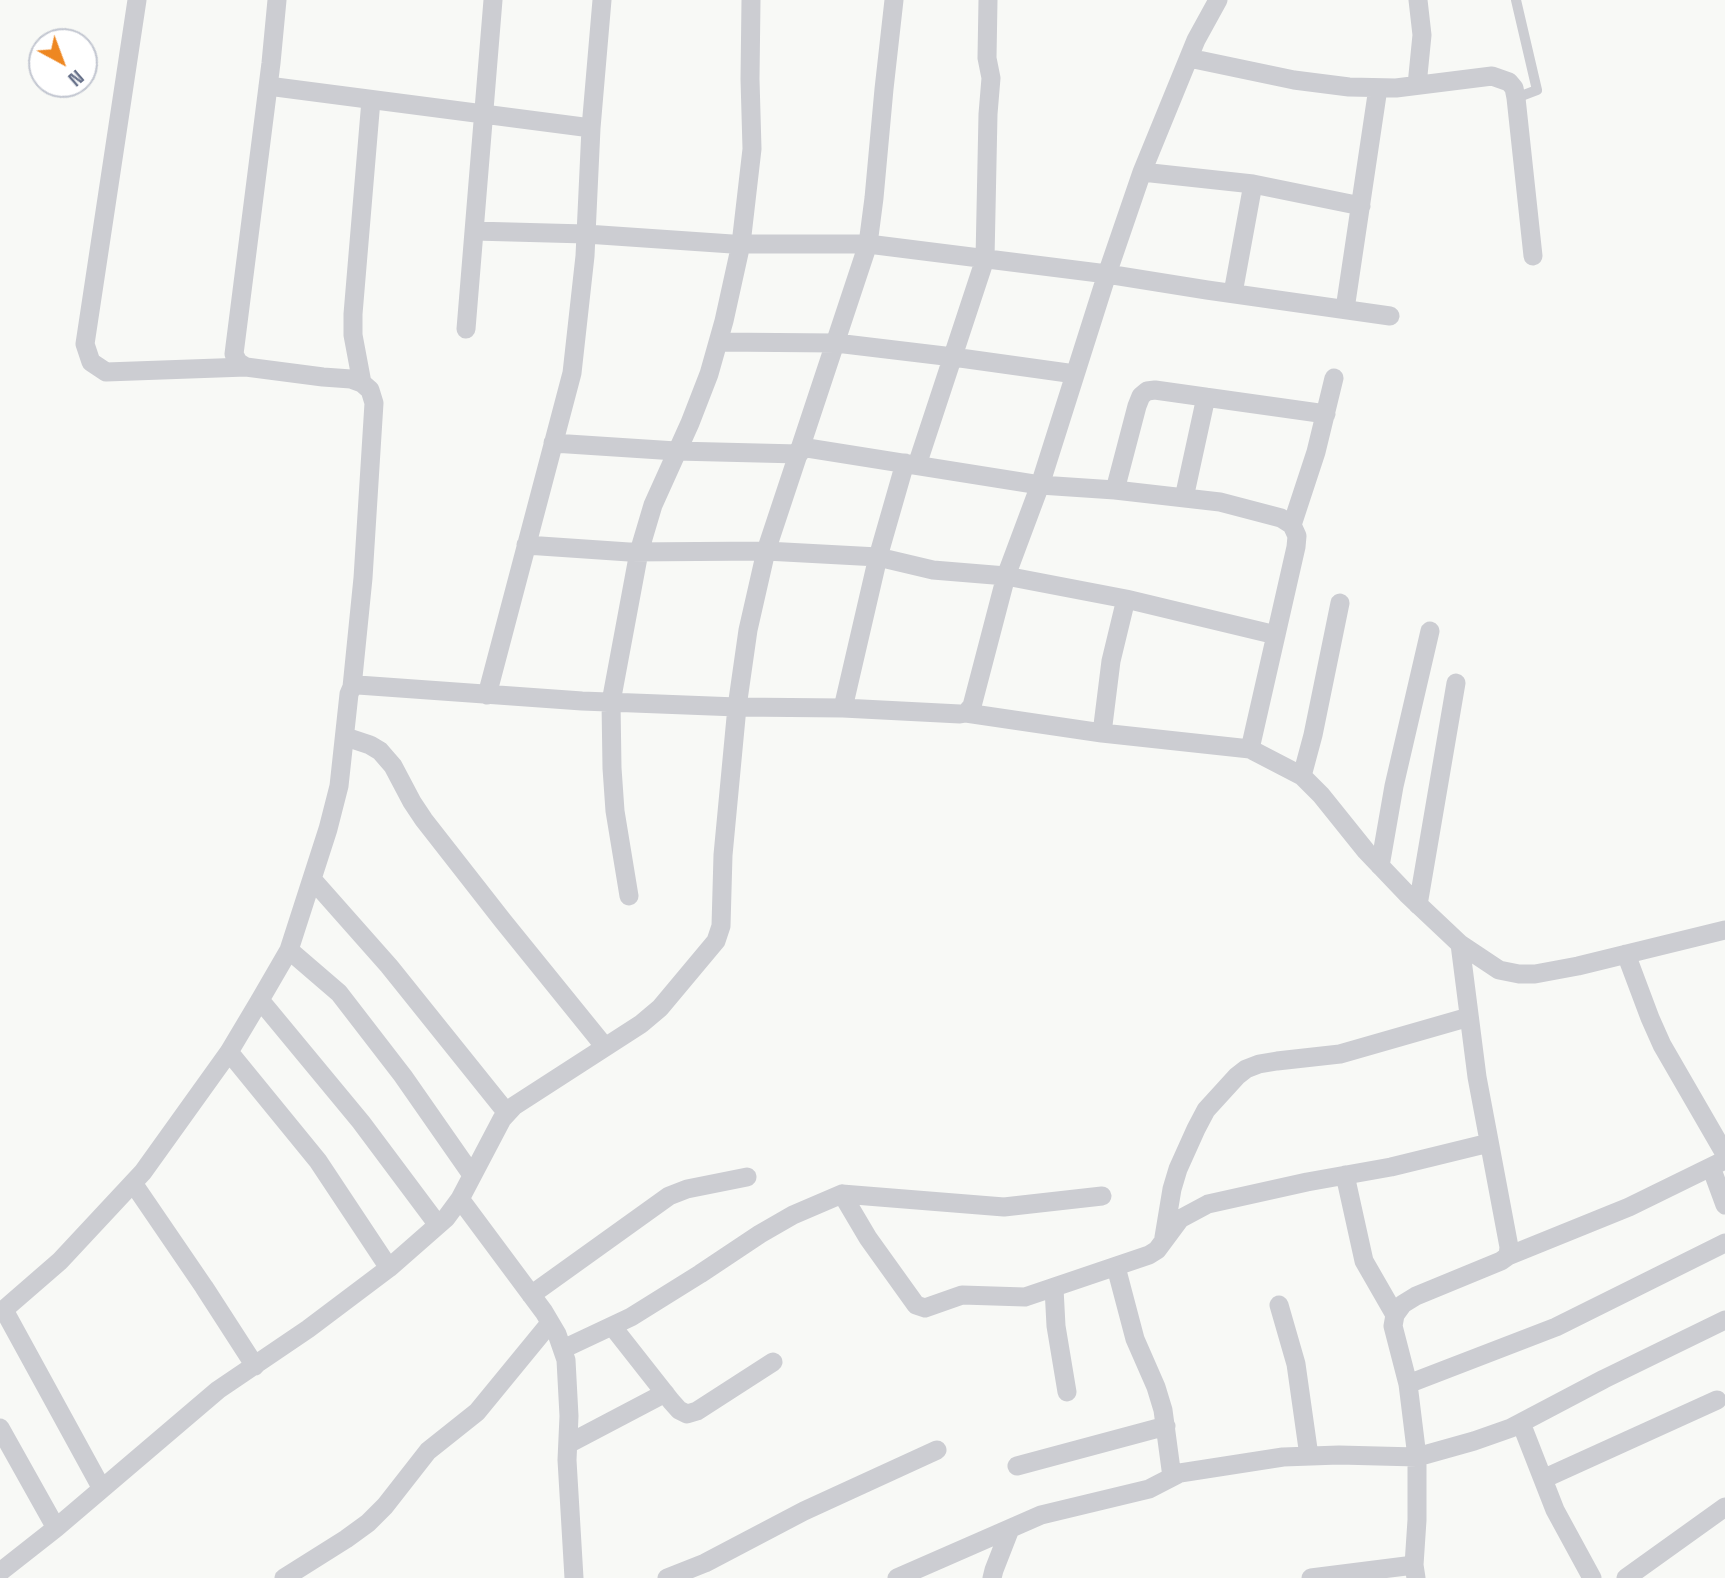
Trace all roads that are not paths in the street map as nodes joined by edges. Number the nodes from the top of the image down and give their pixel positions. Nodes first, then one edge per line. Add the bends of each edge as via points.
1 (137, 0) edge
2 (276, 0) edge
3 (493, 0) edge
4 (602, 0) edge
5 (751, 0) edge
6 (894, 0) edge
7 (988, 0) edge
8 (1218, 0) edge
9 (1418, 0) edge
10 (1516, 0) edge
11 (1189, 58) junction
12 (1418, 85) junction
13 (268, 86) junction
14 (1378, 88) junction
15 (1516, 98) junction
16 (371, 100) junction
17 (483, 114) junction
18 (591, 128) junction
19 (1142, 172) junction
20 (1253, 184) junction
21 (1361, 206) junction
22 (474, 231) junction
23 (586, 234) junction
24 (741, 244) junction
25 (868, 244) junction
26 (1533, 256) dead end
27 (985, 259) junction
28 (1107, 274) junction
29 (1233, 293) junction
30 (1345, 309) junction
31 (1390, 316) dead end
32 (466, 329) dead end
33 (718, 342) junction
34 (836, 343) junction
35 (953, 357) junction
36 (246, 367) junction
37 (1075, 374) junction
38 (1334, 379) dead end
39 (362, 383) junction
40 (1206, 397) junction
41 (1325, 414) junction
42 (553, 443) junction
43 (800, 450) junction
44 (676, 451) junction
45 (911, 464) junction
46 (1040, 485) junction
47 (1115, 490) junction
48 (1184, 498) junction
49 (1292, 525) junction
50 (526, 545) junction
51 (766, 551) junction
52 (639, 552) junction
53 (878, 557) junction
54 (1006, 576) junction
55 (1126, 599) junction
56 (1340, 603) dead end
57 (1430, 631) dead end
58 (1276, 635) junction
59 (1456, 683) dead end
60 (352, 687) junction
61 (487, 695) junction
62 (611, 702) junction
63 (737, 707) junction
64 (843, 708) junction
65 (966, 712) junction
66 (1102, 733) junction
67 (346, 737) junction
68 (1250, 748) junction
69 (1302, 776) junction
70 (1380, 866) junction
71 (312, 879) junction
72 (629, 897) dead end
73 (1418, 905) junction
74 (1725, 930) edge
75 (1460, 944) junction
76 (289, 950) junction
77 (1626, 954) junction
78 (260, 1000) junction
79 (1469, 1017) junction
80 (605, 1047) junction
81 (229, 1052) junction
82 (507, 1113) junction
83 (1489, 1143) junction
84 (1720, 1160) edge
85 (472, 1175) junction
86 (1345, 1175) junction
87 (747, 1177) dead end
88 (133, 1183) junction
89 (842, 1194) junction
90 (1102, 1195) dead end
91 (460, 1199) junction
92 (1725, 1205) edge
93 (438, 1224) junction
94 (1164, 1240) junction
95 (1725, 1243) edge
96 (1508, 1256) junction
97 (1116, 1267) junction
98 (389, 1268) junction
99 (1054, 1288) junction
100 (531, 1295) junction
101 (1279, 1305) dead end
102 (2, 1312) edge
103 (1395, 1315) junction
104 (1725, 1320) edge
105 (550, 1323) junction
106 (612, 1326) junction
107 (563, 1349) junction
108 (773, 1362) dead end
109 (255, 1366) junction
110 (1408, 1384) junction
111 (1068, 1392) dead end
112 (665, 1393) junction
113 (1717, 1400) dead end
114 (1521, 1423) junction
115 (1166, 1426) junction
116 (0, 1428) edge
117 (568, 1444) junction
118 (937, 1450) dead end
119 (1309, 1456) junction
120 (1417, 1457) junction
121 (1017, 1466) dead end
122 (1172, 1477) junction
123 (1543, 1479) junction
124 (102, 1489) junction
125 (1725, 1507) edge
126 (56, 1528) junction
127 (1010, 1529) junction
128 (1415, 1571) edge
129 (0, 1572) edge
130 (284, 1578) edge
131 (574, 1578) edge
132 (667, 1578) edge
133 (897, 1578) edge
134 (992, 1578) edge
135 (1311, 1578) edge
136 (1592, 1578) edge
137 (1626, 1578) edge

1 - 36 street via 85,344 91,362 106,372
2 - 13 street
3 - 17 street
4 - 18 street
5 - 24 street via 752,149
6 - 25 street
7 - 27 street via 991,78
8 - 11 street
9 - 12 street via 1422,35
10 - 15 lane via 1537,90
11 - 14 street via 1294,80
11 - 19 street
12 - 14 street
12 - 15 street via 1492,76 1509,82
13 - 16 street
13 - 36 street via 234,354
14 - 21 street
15 - 26 street
16 - 17 street
16 - 39 street via 353,314
17 - 18 street
17 - 22 street
18 - 23 street
19 - 20 street
19 - 28 street
20 - 21 street
20 - 29 street
21 - 30 street
22 - 23 street
22 - 32 street
23 - 24 street
23 - 42 street via 572,373
24 - 25 street
24 - 33 street
25 - 27 street
25 - 34 street
27 - 28 street
27 - 35 street
28 - 29 street
28 - 37 street
29 - 30 street
30 - 31 street
33 - 34 street
33 - 44 street
34 - 35 street
34 - 43 street
35 - 37 street
35 - 45 street
36 - 39 street
37 - 46 street
38 - 41 street
39 - 60 street via 374,402
40 - 41 street
40 - 47 street via 1155,390 1141,396
40 - 48 street
41 - 49 street
42 - 44 street
42 - 50 street
43 - 44 street
43 - 45 street
43 - 51 street
44 - 52 street
45 - 46 street
45 - 53 street
46 - 47 street
46 - 54 street
47 - 48 street
48 - 49 street via 1220,502
49 - 58 street via 1296,547
50 - 52 street
50 - 61 street
51 - 52 street
51 - 53 street
51 - 63 street
52 - 62 street
53 - 54 street via 933,570
53 - 64 street
54 - 55 street
54 - 65 street via 972,706
55 - 58 street
55 - 66 street via 1111,661
56 - 69 street
57 - 70 street
58 - 68 street
59 - 73 street
60 - 61 street
60 - 67 street
61 - 62 street
62 - 63 street
62 - 72 street via 615,811
63 - 64 street
63 - 80 street via 721,926 716,941 660,1009
64 - 65 street
65 - 66 street
66 - 68 street
67 - 71 street via 339,786
67 - 80 street via 380,751 393,766 424,820
68 - 69 street
69 - 70 street
70 - 73 street
71 - 76 street
71 - 82 street
73 - 75 street
74 - 77 street
75 - 77 street via 1499,970 1519,974
75 - 79 street
76 - 78 street
76 - 85 street via 338,993
77 - 84 street via 1662,1045
78 - 81 street
78 - 93 street
79 - 83 street
79 - 94 street via 1340,1054 1246,1069 1206,1110 1196,1129 1172,1189
80 - 82 street
81 - 88 street
81 - 98 street via 318,1161
82 - 85 street
83 - 86 street
83 - 96 street
84 - 92 street
84 - 96 street via 1629,1207
85 - 91 street
86 - 94 street via 1208,1204 1180,1219
86 - 103 street via 1364,1261
87 - 100 street via 669,1196
88 - 102 street via 60,1261
88 - 109 street
89 - 90 street via 1004,1207
89 - 99 street via 920,1308 962,1295 1025,1297
89 - 106 street via 793,1215
91 - 93 street
91 - 100 street
93 - 98 street
94 - 97 street via 1149,1255
95 - 110 street via 1556,1327
96 - 103 street via 1416,1296
97 - 99 street
97 - 115 street
98 - 109 street
99 - 111 street
100 - 105 street
101 - 119 street via 1296,1364
102 - 124 street
103 - 110 street via 1393,1326
104 - 114 street
105 - 107 street
105 - 130 street via 477,1412 428,1451 368,1523
106 - 107 street
106 - 112 street
107 - 117 street
108 - 112 street via 687,1414
109 - 124 street via 218,1390
110 - 120 street
112 - 117 street
113 - 123 street
114 - 120 street
114 - 123 street
115 - 121 street
115 - 122 street
116 - 126 street
117 - 131 street
118 - 132 street
119 - 120 street
119 - 122 street via 1200,1469
120 - 128 street
122 - 127 street via 1149,1489 1041,1516
123 - 136 street
124 - 126 street
125 - 137 street
126 - 129 street
127 - 133 street
127 - 134 street
128 - 135 street

